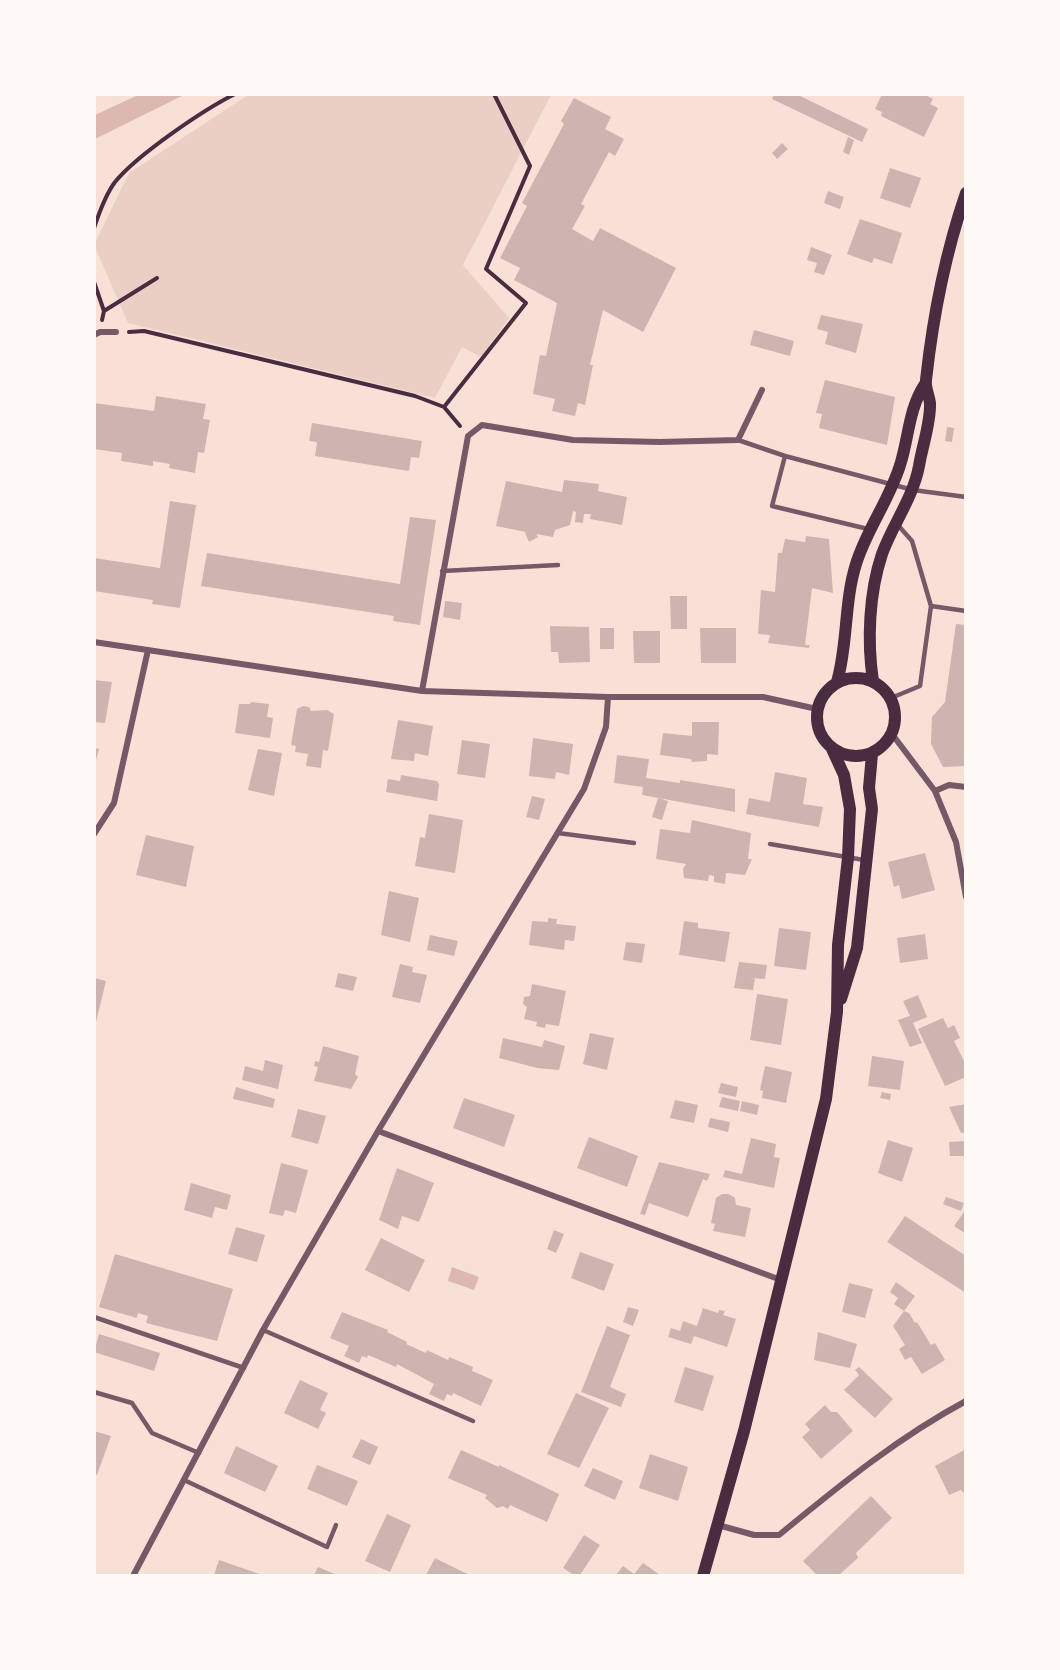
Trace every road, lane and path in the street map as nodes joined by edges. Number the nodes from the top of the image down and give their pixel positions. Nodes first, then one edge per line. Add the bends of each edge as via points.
1 (235, 94) edge
2 (494, 94) edge
3 (966, 193) edge
4 (94, 228) edge
5 (157, 278) dead end
6 (94, 282) edge
7 (104, 311) junction
8 (116, 332) joint
9 (97, 334) edge
10 (925, 384) junction
11 (762, 390) dead end
12 (444, 407) junction
13 (468, 436) junction
14 (738, 440) junction
15 (785, 456) junction
16 (894, 483) junction
17 (913, 490) junction
18 (966, 497) edge
19 (896, 522) junction
20 (868, 530) junction
21 (558, 565) dead end
22 (442, 572) junction
23 (931, 606) junction
24 (966, 611) edge
25 (94, 642) edge
26 (148, 650) junction
27 (873, 681) junction
28 (837, 682) junction
29 (422, 691) junction
30 (608, 697) junction
31 (891, 698) junction
32 (817, 709) junction
33 (892, 734) junction
34 (832, 749) junction
35 (872, 754) junction
36 (966, 787) edge
37 (935, 791) junction
38 (558, 833) junction
39 (94, 834) edge
40 (634, 843) dead end
41 (770, 844) dead end
42 (848, 858) junction
43 (867, 860) junction
44 (966, 897) edge
45 (837, 1012) junction
46 (378, 1131) junction
47 (781, 1280) junction
48 (94, 1317) edge
49 (263, 1330) junction
50 (244, 1368) junction
51 (94, 1392) edge
52 (966, 1401) edge
53 (473, 1421) dead end
54 (199, 1453) junction
55 (184, 1480) junction
56 (336, 1525) dead end
57 (718, 1525) junction
58 (133, 1575) edge
59 (703, 1575) edge

1 - 4 path via 211,106 115,182
2 - 12 path via 530,166 486,269 526,303
3 - 10 main road via 950,239
5 - 7 path
6 - 7 path
7 - 9 path
8 - 9 street
8 - 12 path via 144,331 415,396
10 - 16 main road via 913,401
10 - 17 main road via 930,404
11 - 14 street
12 - 13 path
13 - 14 street via 482,425 573,440
13 - 22 street
14 - 15 lane
15 - 16 lane
15 - 20 lane via 772,506
16 - 17 lane
16 - 20 main road
17 - 18 lane
17 - 19 main road
19 - 23 lane via 912,541
19 - 27 main road via 882,556 874,599 869,652
20 - 28 main road via 855,566
21 - 22 lane
22 - 29 street
23 - 24 lane
23 - 31 lane via 920,686
25 - 26 street
26 - 29 street
26 - 39 street via 114,803
27 - 28 main road via 849,678
27 - 31 main road
28 - 32 main road via 821,698
29 - 30 street
30 - 32 street via 763,697
30 - 38 street via 606,727 584,789
31 - 33 main road via 895,716
32 - 34 main road via 819,731
33 - 35 main road
33 - 37 street
34 - 35 main road via 851,756
34 - 42 main road via 844,775 850,809
35 - 43 main road
36 - 37 street via 949,785
37 - 44 street via 956,842
38 - 40 lane
38 - 46 street
41 - 42 lane
42 - 43 lane
42 - 45 main road via 838,945
43 - 45 main road via 857,948
45 - 47 main road via 826,1099
46 - 47 street
46 - 49 street
47 - 57 main road
48 - 50 lane
49 - 50 street
49 - 53 lane
50 - 54 street
51 - 54 lane via 132,1403 152,1433
52 - 57 street via 872,1459 779,1535 754,1535
54 - 55 street
55 - 56 lane via 327,1547
55 - 58 street
57 - 59 main road

